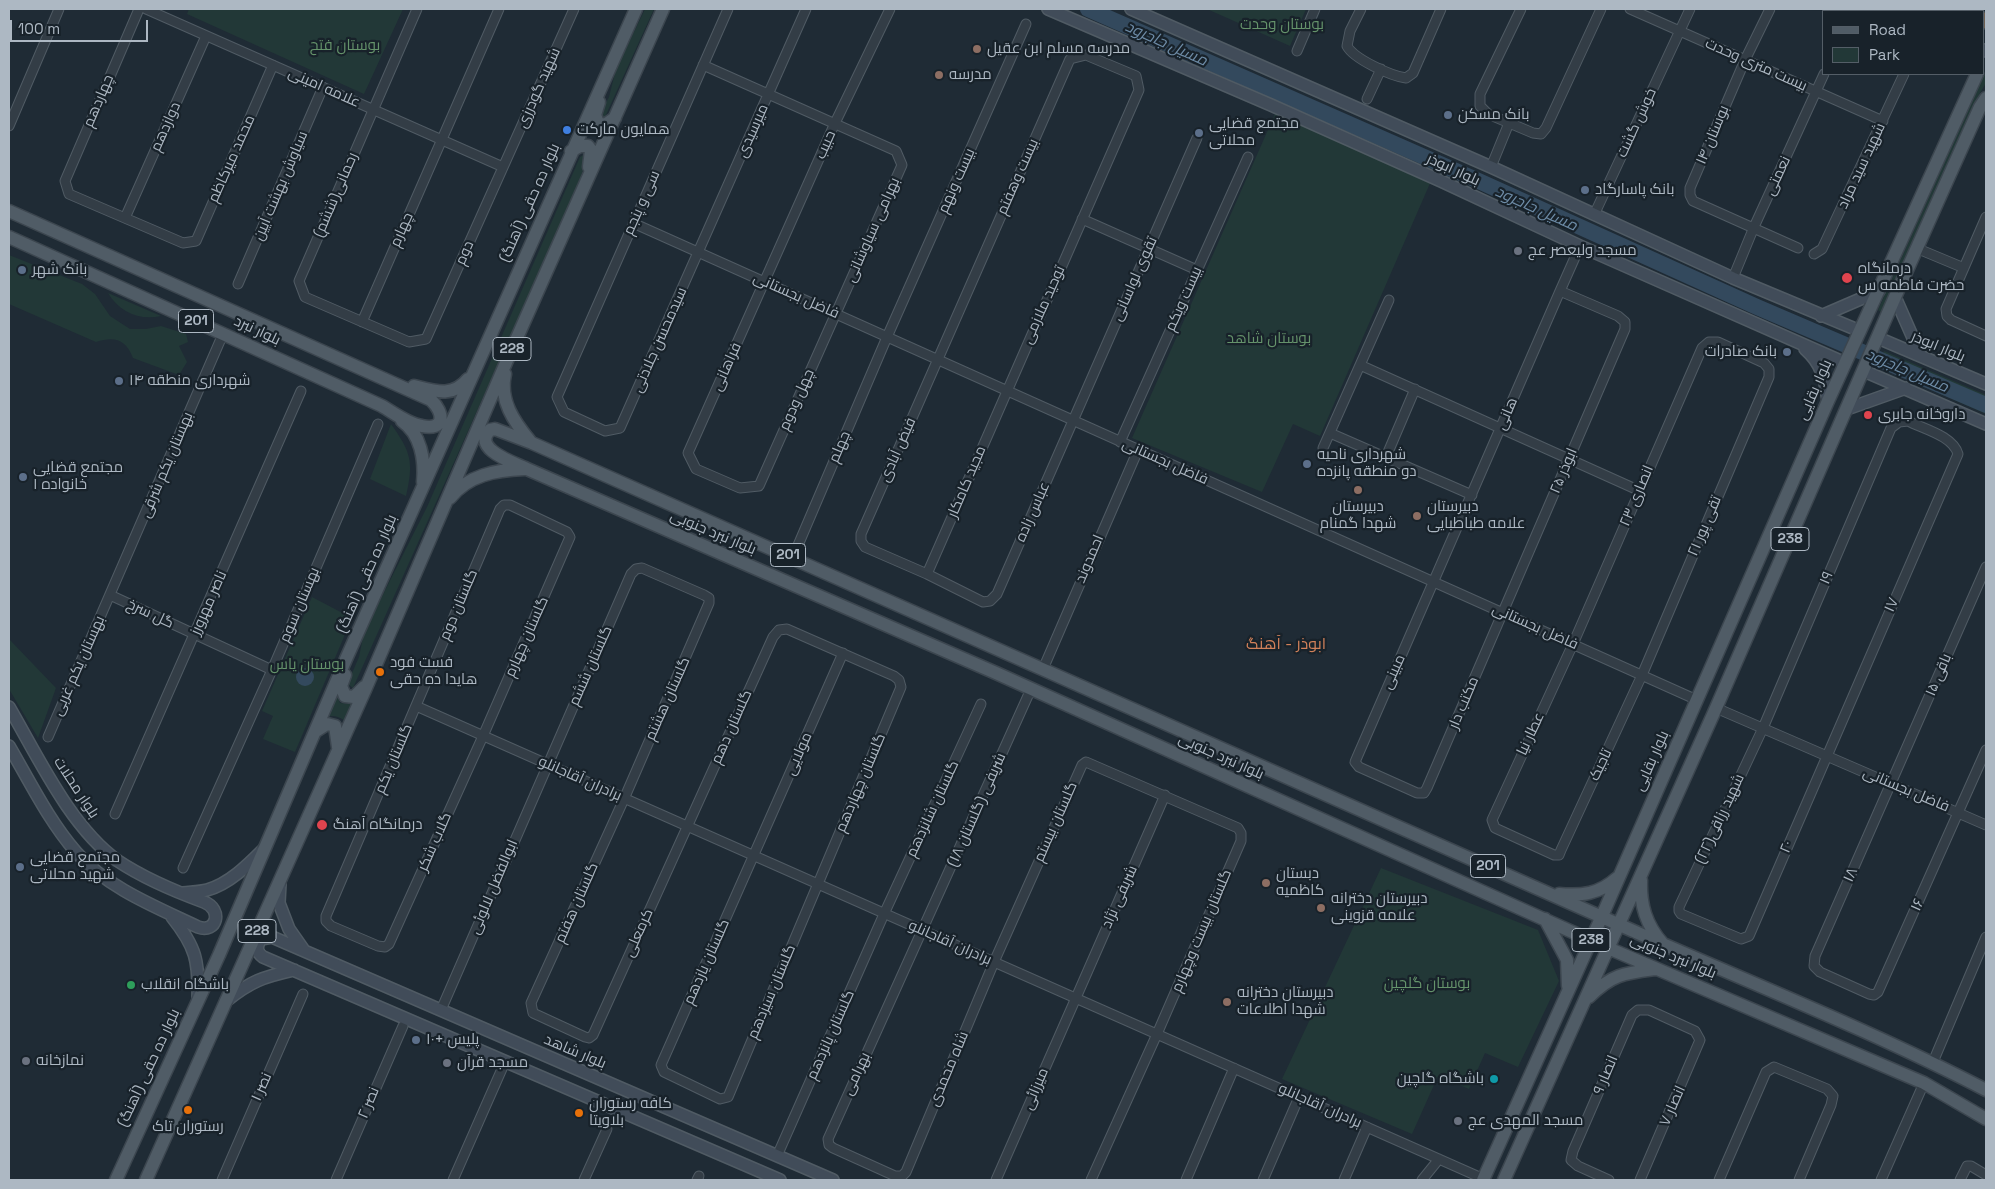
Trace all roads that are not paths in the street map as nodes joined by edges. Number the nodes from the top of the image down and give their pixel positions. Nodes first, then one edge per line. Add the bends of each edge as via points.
1 (59, 9) edge
2 (139, 9) edge
3 (146, 9) edge
4 (416, 9) edge
5 (498, 9) edge
6 (574, 9) edge
7 (636, 9) edge
8 (663, 9) edge
9 (728, 9) edge
10 (806, 9) edge
11 (890, 9) edge
12 (1048, 9) edge
13 (1130, 9) edge
14 (1315, 9) edge
15 (1361, 9) edge
16 (1442, 9) edge
17 (1521, 9) edge
18 (1601, 9) edge
19 (1630, 9) edge
20 (1690, 9) edge
21 (1770, 9) edge
22 (1026, 24) dead end
23 (1680, 31) junction
24 (206, 36) junction
25 (1297, 51) dead end
26 (1745, 60) junction
27 (273, 65) junction
28 (703, 65) junction
29 (1381, 69) junction
30 (1824, 75) edge
31 (1904, 75) edge
32 (1971, 75) edge
33 (1976, 75) edge
34 (1136, 76) joint
35 (604, 82) junction
36 (323, 87) junction
37 (1816, 92) junction
38 (770, 94) junction
39 (1368, 99) dead end
40 (1964, 99) junction
41 (1986, 100) edge
42 (373, 109) junction
43 (615, 118) junction
44 (1883, 121) junction
45 (835, 123) junction
46 (1509, 124) junction
47 (9, 126) edge
48 (1197, 138) dead end
49 (442, 139) junction
50 (571, 151) junction
51 (1248, 157) dead end
52 (503, 166) junction
53 (1491, 167) junction
54 (582, 193) junction
55 (9, 211) edge
56 (1594, 215) junction
57 (1986, 217) edge
58 (125, 218) junction
59 (1082, 219) junction
60 (633, 223) junction
61 (1754, 227) junction
62 (9, 237) edge
63 (1580, 246) junction
64 (1149, 248) junction
65 (1798, 248) dead end
66 (1916, 248) junction
67 (699, 252) junction
68 (1814, 254) dead end
69 (1964, 268) junction
70 (1197, 270) junction
71 (1733, 278) junction
72 (764, 282) junction
73 (238, 284) dead end
74 (1560, 290) junction
75 (1879, 291) junction
76 (1895, 297) junction
77 (1389, 300) dead end
78 (836, 314) junction
79 (1821, 316) junction
80 (362, 322) junction
81 (1859, 333) junction
82 (224, 334) junction
83 (1986, 336) edge
84 (888, 337) junction
85 (1876, 342) junction
86 (1798, 343) junction
87 (1921, 356) junction
88 (508, 358) junction
89 (1847, 359) junction
90 (938, 360) junction
91 (477, 364) junction
92 (1360, 365) junction
93 (1866, 366) junction
94 (1769, 377) joint
95 (383, 378) junction
96 (1986, 384) edge
97 (1906, 388) junction
98 (1415, 389) junction
99 (301, 391) dead end
100 (1006, 391) junction
101 (1828, 401) junction
102 (382, 406) junction
103 (1847, 409) junction
104 (1072, 420) junction
105 (378, 424) dead end
106 (1986, 424) edge
107 (620, 428) joint
108 (1501, 428) junction
109 (1891, 428) joint
110 (1330, 433) junction
111 (1120, 442) junction
112 (532, 443) junction
113 (1324, 448) dead end
114 (1138, 450) junction
115 (1386, 457) junction
116 (1570, 459) junction
117 (527, 470) junction
118 (759, 486) joint
119 (1640, 491) junction
120 (1472, 495) junction
121 (444, 506) junction
122 (416, 507) junction
123 (570, 537) joint
124 (794, 557) junction
125 (1986, 566) edge
126 (636, 569) joint
127 (927, 574) junction
128 (1434, 582) junction
129 (110, 595) junction
130 (1503, 613) junction
131 (195, 634) junction
132 (354, 644) junction
133 (1573, 644) junction
134 (843, 653) junction
135 (1043, 669) junction
136 (272, 670) junction
137 (1642, 675) junction
138 (368, 682) junction
139 (1031, 689) junction
140 (1697, 700) junction
141 (981, 704) dead end
142 (416, 706) junction
143 (9, 707) edge
144 (1716, 708) junction
145 (1762, 728) junction
146 (316, 730) junction
147 (483, 736) junction
148 (48, 737) dead end
149 (9, 746) edge
150 (338, 749) junction
151 (1986, 750) edge
152 (1826, 756) junction
153 (547, 764) junction
154 (1892, 784) junction
155 (1424, 793) joint
156 (1164, 795) junction
157 (624, 798) junction
158 (1959, 813) junction
159 (115, 814) dead end
160 (1986, 825) edge
161 (687, 826) junction
162 (265, 848) junction
163 (1559, 855) joint
164 (754, 856) junction
165 (183, 868) dead end
166 (1641, 874) junction
167 (1618, 876) junction
168 (280, 878) junction
169 (818, 884) junction
170 (1547, 892) junction
171 (179, 893) junction
172 (170, 914) junction
173 (884, 914) junction
174 (1602, 916) junction
175 (1545, 919) junction
176 (1619, 925) junction
177 (923, 931) junction
178 (1986, 937) edge
179 (1746, 938) joint
180 (1591, 940) junction
181 (1665, 945) junction
182 (385, 947) joint
183 (1608, 948) junction
184 (304, 950) junction
185 (994, 962) junction
186 (1658, 968) junction
187 (294, 970) junction
188 (1568, 993) junction
189 (303, 994) dead end
190 (1874, 995) joint
191 (1075, 998) junction
192 (226, 1000) junction
193 (198, 1002) junction
194 (1584, 1002) junction
195 (441, 1010) junction
196 (403, 1026) dead end
197 (1695, 1031) joint
198 (1157, 1034) junction
199 (589, 1038) joint
200 (514, 1042) junction
201 (505, 1062) junction
202 (1933, 1062) junction
203 (1234, 1068) junction
204 (1924, 1083) junction
205 (1986, 1090) edge
206 (1299, 1097) junction
207 (725, 1099) joint
208 (1986, 1119) edge
209 (1367, 1127) junction
210 (607, 1129) dead end
211 (777, 1156) junction
212 (1439, 1159) junction
213 (1986, 1175) edge
214 (813, 1176) edge
215 (902, 1176) joint
216 (116, 1180) edge
217 (146, 1180) edge
218 (222, 1180) edge
219 (336, 1180) edge
220 (453, 1180) edge
221 (584, 1180) edge
222 (780, 1180) edge
223 (833, 1180) edge
224 (996, 1180) edge
225 (1091, 1180) edge
226 (1186, 1180) edge
227 (1262, 1180) edge
228 (1344, 1180) edge
229 (1422, 1180) edge
230 (1485, 1180) edge
231 (1504, 1180) edge
232 (1609, 1180) edge
233 (1640, 1180) edge
234 (1718, 1180) edge
235 (1799, 1180) edge
236 (1880, 1180) edge
237 (1960, 1180) edge

1 - 47 street
2 - 58 street, چهاردهم via 65,181 69,194
3 - 24 street, علامه امینی
4 - 42 street, رحمانی(ششم)
5 - 49 street, چهارم
6 - 52 street, شهید گودرزی
7 - 35 main road, بلوار ده حقی (آهنگ) / 228
8 - 43 main road, 228
9 - 28 street, سی و پنجم
10 - 38 street, میرسیدی
11 - 45 street, حبیب
12 - 63 main road, بلوار ابوذر via 1280,109
13 - 53 main road, بلوار ابوذر
14 - 25 street
15 - 29 street via 1350,31 1347,46
16 - 29 street via 1413,73 1406,78
17 - 46 street via 1480,94 1480,106 1488,114
18 - 46 street via 1546,128 1540,134
19 - 23 street, بیست متری وحدت
20 - 23 street, خوش گشت
21 - 26 street, بوستان ۱۴
22 - 84 street, بیست ونهم
23 - 26 street, بیست متری وحدت
23 - 56 street, خوش گشت
24 - 27 street, علامه امینی
24 - 58 street, دوازدهم
26 - 37 street, بیست متری وحدت
26 - 61 street, بوستان ۱۴ via 1690,188 1690,195 1693,201
27 - 36 street, علامه امینی
27 - 58 street, محمد میرکاظم via 196,241 184,243
28 - 38 street, بهرامی سیاوشانی
28 - 60 street, سی و پنجم
29 - 39 street
30 - 37 street, نعمتی
31 - 44 street, شهید سید مراد
32 - 40 main road, 238
33 - 40 main road
34 - 59 street, توحید ملازمی via 1139,90
34 - 90 street, بیست وهفتم via 1086,55 1070,59
35 - 43 main road via 596,121 605,125
35 - 50 main road, بلوار ده حقی (آهنگ) / 228
36 - 42 street, علامه امینی
36 - 73 street, سیاوش بهشت آیین
37 - 44 street, بیست متری وحدت
37 - 61 street, نعمتی
38 - 45 street, بهرامی سیاوشانی
38 - 67 street, میرسیدی
40 - 75 main road, 238
41 - 66 main road, 238
42 - 49 street, علامه امینی
42 - 80 street, رحمانی(ششم) via 299,281 305,297
43 - 54 main road, 228
44 - 68 street, شهید سید مراد via 1822,249
45 - 72 street, حبیب
45 - 78 street, بهرامی سیاوشانی via 896,151 902,165
46 - 53 street
48 - 64 street, تقوی لواسانی
49 - 52 street, علامه امینی
49 - 80 street, چهارم
50 - 54 main road via 583,145 592,150
50 - 91 main road, بلوار ده حقی (آهنگ) / 228
51 - 70 street, بیست ویکم
52 - 80 street, دوم via 426,339 409,342
53 - 56 main road, بلوار ابوذر
54 - 88 main road, 228
55 - 95 main road, بلوار نبرد / 201
56 - 71 main road, بلوار ابوذر
57 - 69 street
59 - 64 street
59 - 100 street, توحید ملازمی
60 - 67 street, فاضل بجستانی
60 - 107 street, سی و پنجم via 557,397 564,412 605,431
61 - 65 street, بوستان ۱۴
61 - 71 street, نعمتی
62 - 82 main road, بلوار نبرد / 201
63 - 74 street, هانی
63 - 86 main road, بلوار ابوذر
64 - 70 street
64 - 104 street, تقوی لواسانی
66 - 69 street
66 - 76 main road, 238
67 - 72 street, فاضل بجستانی
67 - 107 street, سیدمحسن جلادتی
69 - 83 street via 1946,309 1947,316
70 - 111 street, بیست ویکم
71 - 79 main road, بلوار ابوذر
72 - 78 street, فاضل بجستانی
72 - 118 street, فراهانی via 688,453 696,468 740,488
74 - 108 street, هانی
74 - 116 street, ابوذر ۲۵ via 1618,316 1625,322 1626,329
75 - 79 main road
75 - 81 main road, 238
76 - 85 main road, 238
76 - 87 main road
77 - 92 street
78 - 84 street, فاضل بجستانی
78 - 118 street, چهل ودوم
79 - 81 main road, بلوار ابوذر
81 - 85 main road
81 - 89 main road, 238
82 - 102 main road, بلوار نبرد / 201
82 - 129 street, بهستان یکم شرقی
84 - 90 street, فاضل بجستانی
84 - 124 street, چهلم
85 - 87 main road, بلوار ابوذر
85 - 93 main road, 238
86 - 89 main road, بلوار ابوذر
86 - 101 main road via 1815,358 1824,378
87 - 96 main road, بلوار ابوذر
88 - 112 main road, بلوار نبرد جنوبی via 504,396 516,425
88 - 121 main road, 228
89 - 93 main road
89 - 101 main road, بلوار بقایی / 238
90 - 100 street, فاضل بجستانی
90 - 127 street, فیض آبادی via 861,534 865,547
91 - 95 main road via 467,381 451,392 441,393
91 - 122 main road, بلوار ده حقی (آهنگ) / 228
92 - 98 street
92 - 110 street
93 - 97 main road
93 - 103 main road, 238
94 - 119 street, انصاری ۲۳ via 1769,369 1764,364 1718,342 1709,342 1702,348
94 - 137 street, تقی پور ۲۱
95 - 102 main road, 201 via 431,400 438,407 441,418 434,426 423,426
97 - 103 main road
97 - 106 main road
98 - 108 street
98 - 115 street
99 - 131 street, ناصر مهرورز
100 - 104 street, فاضل بجستانی
100 - 127 street, مجید کامکار
101 - 140 main road, بلوار بقایی / 238
102 - 122 main road via 408,425 418,441 423,480
103 - 144 main road, 238
104 - 111 street, فاضل بجستانی
104 - 127 street, عباس زاده via 997,594 990,601 983,602
105 - 136 street, بهستان سوم
108 - 116 street
108 - 120 street, هانی
109 - 145 street, ۱۹
109 - 152 street, ۱۷ via 1899,422 1908,421 1950,441 1958,454
110 - 113 street
110 - 115 street
111 - 114 street, فاضل بجستانی
112 - 117 main road, 201 via 495,429 486,434 484,441 494,453
112 - 124 main road, بلوار نبرد جنوبی / 201
114 - 128 street, فاضل بجستانی
114 - 135 street, احمدوند
115 - 120 street
116 - 119 street
116 - 130 street, ابوذر ۲۵
117 - 121 main road, بلوار نبرد جنوبی via 506,470 471,480
117 - 139 main road, بلوار نبرد جنوبی / 201
119 - 133 street, انصاری ۲۳
120 - 128 street, هانی
121 - 138 main road, 228
122 - 132 main road, بلوار ده حقی (آهنگ) / 228
123 - 142 street, گلستان دوم via 567,532 510,504 500,509
123 - 147 street, گلستان چهارم
124 - 135 main road, بلوار نبرد جنوبی / 201
125 - 154 street, باقی ۱۵
126 - 153 street, گلستان ششم
126 - 157 street, گلستان هشتم via 642,568 710,598
128 - 130 street, فاضل بجستانی
128 - 155 street, مبینی via 1356,762 1359,767 1417,793
129 - 131 street, گل سرخ
129 - 148 street, بهستان یکم غربی
130 - 133 street, فاضل بجستانی
130 - 155 street, مکتب دار
131 - 136 street, گل سرخ
131 - 159 street, ناصر مهرورز
132 - 138 main road via 342,692 345,696 354,697
132 - 146 main road, بلوار ده حقی (آهنگ) / 228
133 - 137 street, فاضل بجستانی
133 - 163 street, عطار نیا via 1492,820 1495,828
134 - 161 street, گلستان دهم via 787,629 779,630
134 - 164 street, مولایی
134 - 169 street, گلستان چهاردهم via 894,676 900,687
135 - 170 main road, بلوار نبرد جنوبی / 201
136 - 165 street, بهستان سوم
137 - 140 street, فاضل بجستانی
137 - 163 street, تاجیک
138 - 150 main road, 228
139 - 175 main road, بلوار نبرد جنوبی / 201
139 - 177 street, شریفی (گلستان ۱۸)
140 - 144 main road
140 - 167 main road, بلوار بقایی / 238
141 - 173 street, گلستان شانزدهم
142 - 147 street, برادران آقاجانلو
142 - 182 street, گلستان یکم via 326,916 331,926
143 - 171 main road, بلوار محلات via 69,808 92,837 118,860 158,885
144 - 145 street, فاضل بجستانی
144 - 166 main road, 238
145 - 152 street, فاضل بجستانی
145 - 179 street, شهید رزاقی(۲۲) via 1679,911 1741,939
146 - 150 main road via 327,724 335,726
146 - 162 main road, بلوار ده حقی (آهنگ) / 228
147 - 153 street, برادران آقاجانلو
147 - 182 street, گلاب شکر
149 - 172 main road via 52,820 77,853 106,878
150 - 168 main road, 228
151 - 158 street, ۱۶
152 - 154 street, فاضل بجستانی
152 - 179 street, ۲۰
153 - 157 street, برادران آقاجانلو
153 - 195 street, ابوالفضل لالوئی
154 - 158 street, فاضل بجستانی
154 - 190 street, ۱۸ via 1815,956 1814,966 1820,972
156 - 185 street, گلستان بیستم via 1092,763 1082,765
156 - 191 street, شریفی نژاد
156 - 198 street, گلستان بیست وچهارم via 1238,828 1241,840
157 - 161 street, برادران آقاجانلو
157 - 199 street, گلستان هفتم via 531,1008 533,1013
158 - 160 street, فاضل بجستانی
158 - 190 street, ۱۶
161 - 164 street, برادران آقاجانلو
161 - 199 street, کرمعلی
162 - 171 main road, بلوار محلات via 229,879 208,890
162 - 193 main road, بلوار ده حقی (آهنگ) / 228
164 - 169 street, برادران آقاجانلو
164 - 207 street, گلستان یازدهم via 661,1068
166 - 176 main road, 238
166 - 181 main road via 1643,910 1651,929
167 - 170 main road via 1602,890 1592,893
167 - 174 main road, بلوار بقایی / 238
168 - 184 main road via 279,903 289,929
168 - 192 main road, 228
169 - 173 street, برادران آقاجانلو
169 - 207 street, گلستان سیزدهم
170 - 174 main road, بلوار نبرد جنوبی / 201
171 - 172 main road via 207,903 215,910 215,922 203,929
172 - 193 main road via 193,946 199,976
173 - 177 street, برادران آقاجانلو
173 - 211 street, گلستان پانزدهم
174 - 176 main road, بلوار نبرد جنوبی / 201
174 - 180 main road, بلوار بقایی / 238
175 - 180 main road, بلوار نبرد جنوبی / 201
175 - 188 main road via 1567,960
176 - 181 main road, بلوار نبرد جنوبی / 201
176 - 183 main road, 238
177 - 185 street, برادران آقاجانلو
177 - 215 street, بهرامی via 828,1139 833,1148 895,1176
178 - 202 street
180 - 183 main road, بلوار نبرد جنوبی / 201
180 - 188 main road, بلوار بقایی / 238
181 - 202 main road, بلوار نبرد جنوبی / 201
183 - 186 main road, بلوار نبرد جنوبی / 201
183 - 194 main road, 238
184 - 187 main road, بلوار شاهد via 272,937 259,943 258,954
184 - 195 main road, بلوار شاهد
185 - 191 street, برادران آقاجانلو
185 - 215 street, شاه محمدی
186 - 194 main road via 1625,972 1598,988
186 - 204 main road, بلوار نبرد جنوبی / 201
187 - 192 main road via 246,985
187 - 201 main road
188 - 230 main road, بلوار بقایی / 238
189 - 218 street, نصر ۱
191 - 198 street, برادران آقاجانلو
191 - 224 street, میرزائی
192 - 217 main road, 228
193 - 216 main road, بلوار ده حقی (آهنگ) / 228
194 - 231 main road, 238
195 - 200 main road, بلوار شاهد
196 - 219 street, نصر ۲
197 - 232 street, انصار ۹ via 1648,1010 1638,1010 1632,1016 1571,1160
197 - 233 street, انصار ۷ via 1700,1040 1698,1047
198 - 203 street, برادران آقاجانلو
198 - 225 street, گلستان بیست وچهارم
200 - 201 main road
200 - 211 main road, بلوار شاهد
201 - 220 street
201 - 222 main road
202 - 205 main road, بلوار نبرد جنوبی / 201
203 - 206 street, برادران آقاجانلو
203 - 226 street
204 - 208 main road, بلوار نبرد جنوبی / 201
204 - 236 street
206 - 209 street, برادران آقاجانلو
206 - 227 street
209 - 212 street, برادران آقاجانلو
209 - 228 street
210 - 221 street
211 - 214 main road, بلوار شاهد
212 - 229 street
212 - 230 street, برادران آقاجانلو
213 - 237 street via 1967,1166
214 - 223 main road, بلوار شاهد
234 - 235 street via 1766,1072 1774,1067 1827,1089 1833,1096

